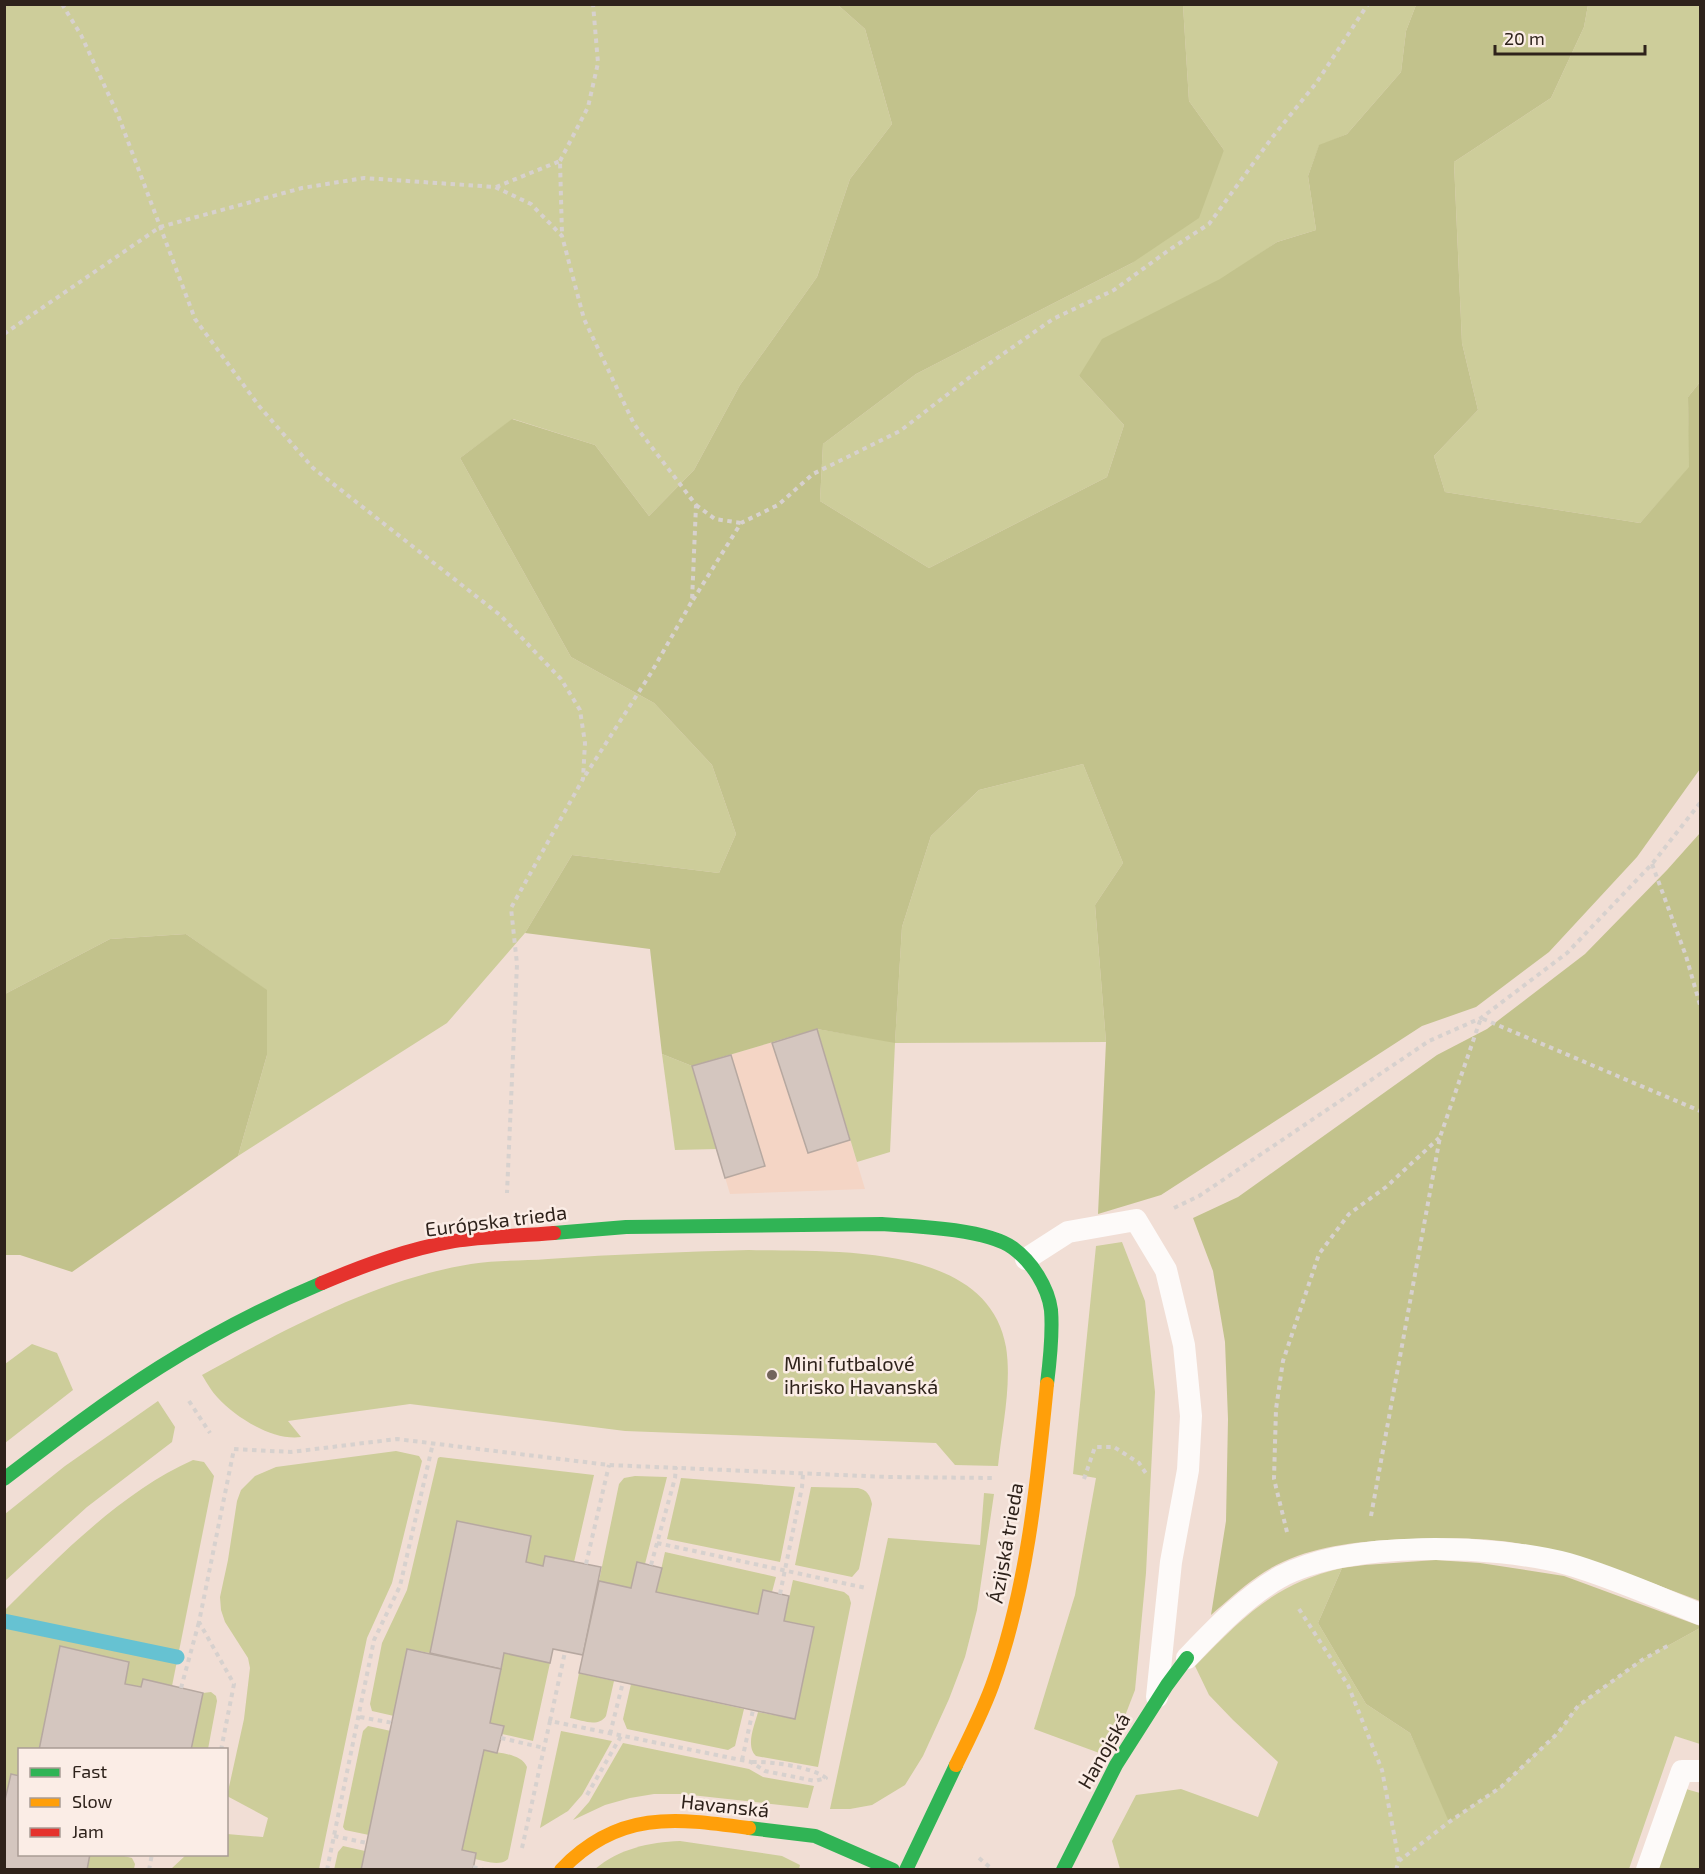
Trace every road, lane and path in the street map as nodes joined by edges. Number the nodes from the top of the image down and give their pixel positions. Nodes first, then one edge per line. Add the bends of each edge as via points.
1 (62, 4) edge
2 (593, 4) edge
3 (1368, 4) edge
4 (560, 162) junction
5 (495, 187) junction
6 (160, 227) junction
7 (562, 236) junction
8 (4, 334) edge
9 (696, 505) junction
10 (741, 523) junction
11 (692, 601) junction
12 (583, 779) junction
13 (1701, 802) edge
14 (1652, 864) junction
15 (1701, 1005) edge
16 (1481, 1018) junction
17 (1701, 1111) edge
18 (1440, 1137) junction
19 (1136, 1220) junction
20 (506, 1236) junction
21 (982, 1236) joint
22 (1026, 1260) junction
23 (433, 1443) junction
24 (609, 1465) junction
25 (676, 1467) junction
26 (803, 1474) junction
27 (997, 1478) dead end
28 (4, 1479) edge
29 (1083, 1483) dead end
30 (1178, 1527) junction
31 (657, 1543) junction
32 (1364, 1553) junction
33 (586, 1564) dead end
34 (651, 1565) dead end
35 (785, 1572) junction
36 (1288, 1574) junction
37 (866, 1588) dead end
38 (780, 1594) dead end
39 (1701, 1614) edge
40 (199, 1622) junction
41 (1681, 1639) dead end
42 (565, 1652) dead end
43 (1187, 1658) joint
44 (623, 1682) dead end
45 (181, 1688) dead end
46 (1156, 1701) junction
47 (753, 1710) dead end
48 (360, 1717) junction
49 (550, 1720) junction
50 (393, 1723) dead end
51 (610, 1734) junction
52 (501, 1738) dead end
53 (221, 1748) edge
54 (544, 1748) junction
55 (742, 1760) junction
56 (751, 1762) junction
57 (1701, 1771) edge
58 (334, 1836) junction
59 (367, 1843) dead end
60 (520, 1858) dead end
61 (979, 1858) dead end
62 (1399, 1861) junction
63 (473, 1867) dead end
64 (327, 1869) edge
65 (484, 1869) edge
66 (561, 1869) edge
67 (893, 1869) edge
68 (906, 1869) edge
69 (993, 1869) edge
70 (1063, 1869) edge
71 (1396, 1869) edge
72 (1647, 1869) edge

1 - 6 path via 81,35 118,115
2 - 4 path via 598,63 588,107
3 - 10 path via 1317,82 1209,224 1114,290 1053,319 900,431 813,474 778,505
4 - 5 path
4 - 7 path
5 - 6 path via 364,178 302,188
5 - 7 path via 531,204
6 - 8 path
6 - 12 path via 195,319 259,406 313,468 500,615 561,679 580,710 585,743
7 - 9 path via 584,319 634,424
9 - 10 path via 715,519
9 - 11 path
10 - 11 path
11 - 12 path
12 - 20 path via 510,908 517,964
13 - 14 path
14 - 15 path
14 - 16 path via 1567,953
16 - 17 path
16 - 18 path
16 - 19 path via 1430,1041 1199,1196
18 - 32 path
18 - 36 path via 1386,1187 1349,1214 1319,1254 1283,1361 1276,1409 1274,1479
19 - 22 lane via 1068,1232
19 - 30 lane via 1166,1270 1184,1345 1191,1416 1188,1470
20 - 21 street, Európska trieda via 626,1227 829,1224 917,1226
20 - 28 street, Európska trieda via 412,1250 281,1300 161,1366
21 - 22 street, Ázijská trieda via 1013,1248
22 - 68 street, Ázijská trieda via 1048,1296 1050,1357 1036,1483 1016,1606 982,1712
23 - 24 path
23 - 40 path via 397,1439 291,1452 234,1449
23 - 48 path via 400,1586 374,1640
24 - 25 path
24 - 33 path
25 - 26 path
25 - 31 path
26 - 27 path
26 - 35 path
29 - 30 path via 1095,1447 1114,1447 1140,1463
30 - 46 lane
31 - 34 path
31 - 35 path
32 - 36 lane
32 - 39 lane via 1482,1551 1567,1564
35 - 37 path
35 - 38 path
36 - 43 lane via 1236,1610
36 - 62 path via 1348,1685 1382,1770
40 - 45 path
40 - 53 path via 234,1684
41 - 62 path via 1642,1660 1578,1706 1558,1733 1501,1787
42 - 49 path
43 - 46 street, Hanojská
44 - 51 path
46 - 70 street, Hanojská via 1116,1765
47 - 55 path
48 - 50 path
48 - 58 path
49 - 51 path
49 - 54 path
51 - 55 path
52 - 54 path
54 - 60 path
55 - 56 path
56 - 56 path via 766,1761 817,1771 826,1778 815,1781 765,1771
57 - 72 lane via 1682,1771
58 - 59 path
58 - 64 path
61 - 69 path
62 - 71 path
63 - 65 path
66 - 67 street, Havanská via 577,1852 601,1838 659,1820 815,1836

